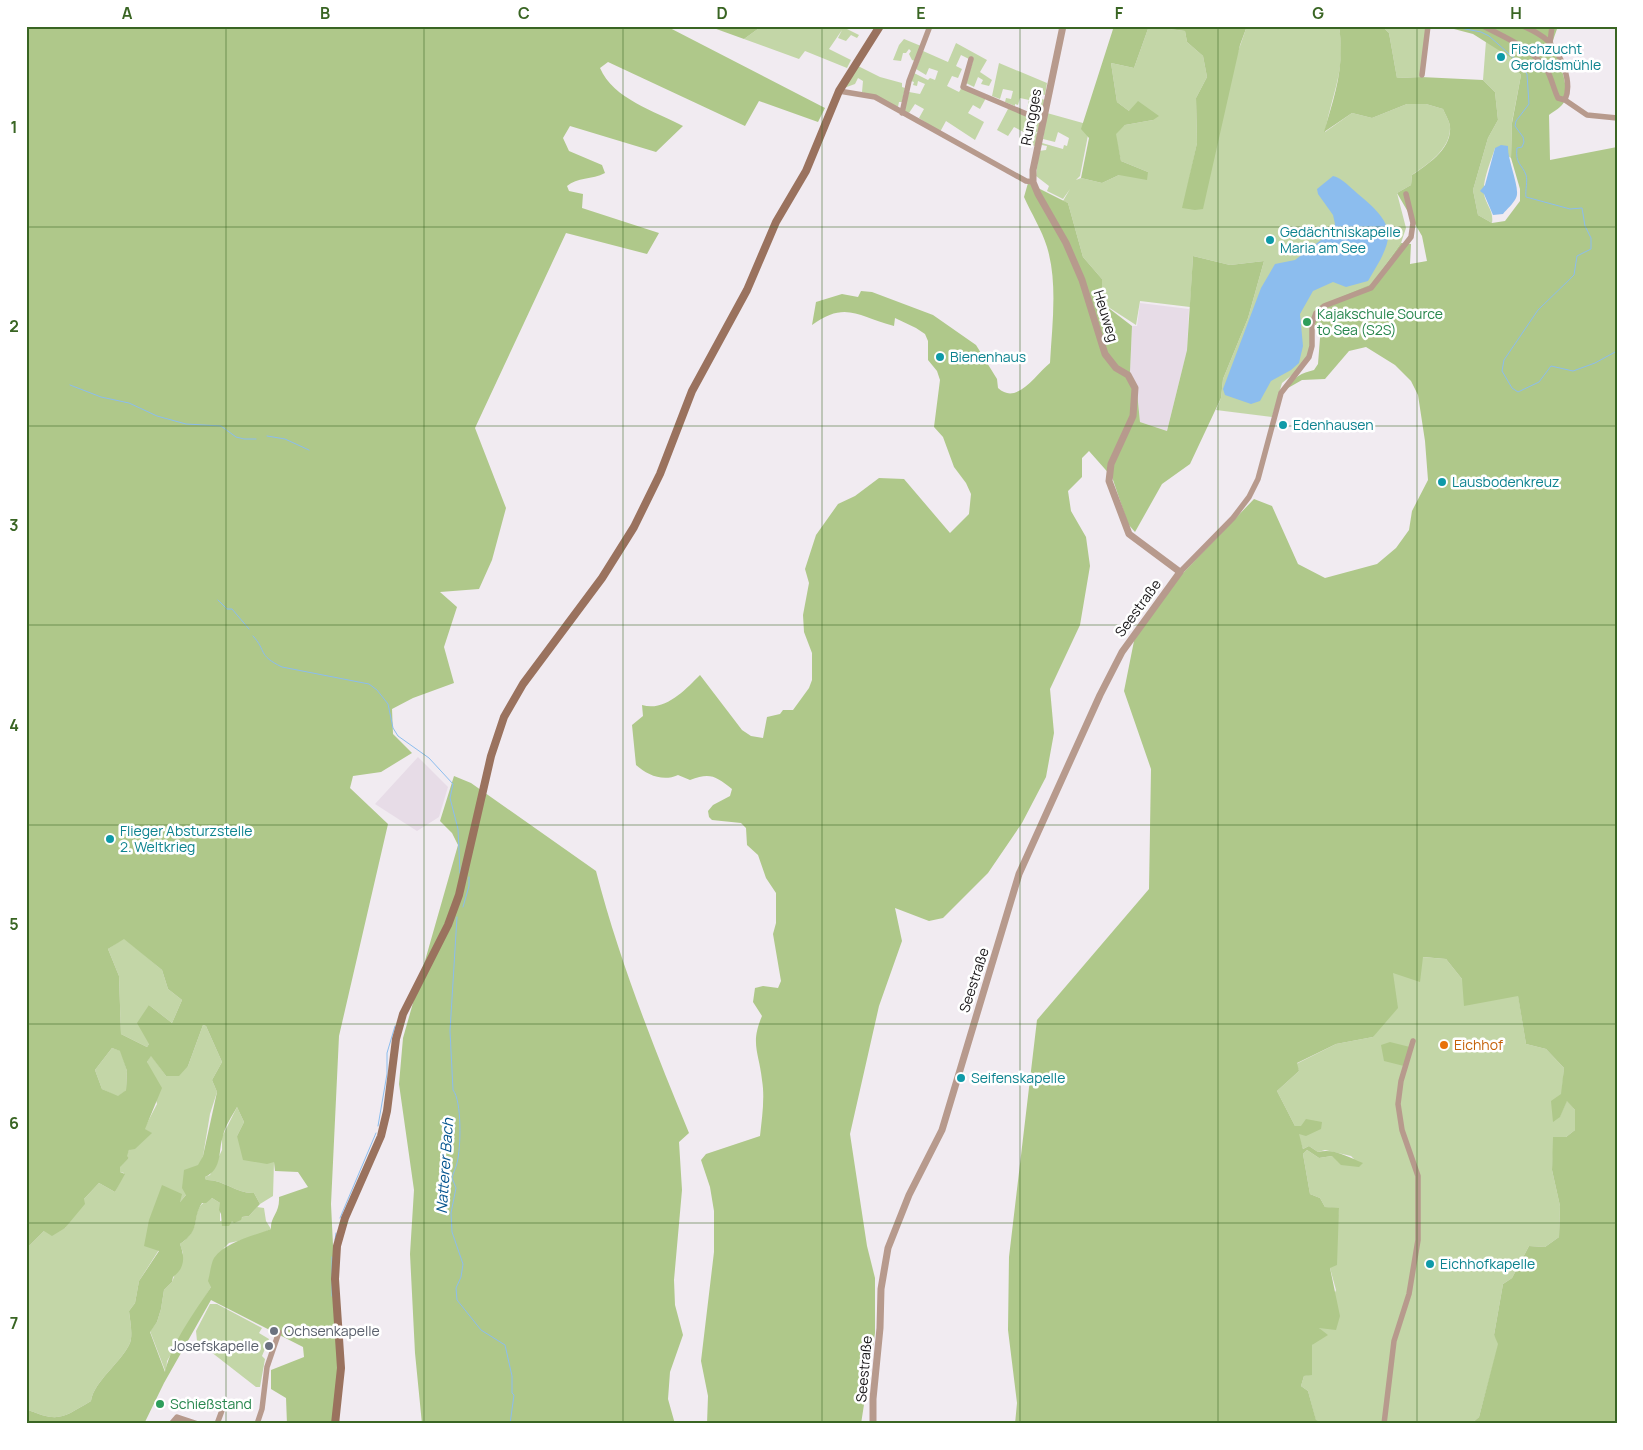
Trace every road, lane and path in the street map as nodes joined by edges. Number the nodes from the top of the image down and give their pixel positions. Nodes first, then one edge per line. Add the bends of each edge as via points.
1 (880, 26) edge
2 (930, 26) edge
3 (1063, 26) edge
4 (1428, 26) edge
5 (1483, 26) edge
6 (1524, 26) edge
7 (1552, 26) edge
8 (1550, 43) junction
9 (970, 60) dead end
10 (1422, 75) dead end
11 (839, 91) junction
12 (1565, 100) junction
13 (902, 113) junction
14 (1617, 118) edge
15 (1043, 121) junction
16 (1034, 182) junction
17 (1406, 194) dead end
18 (1180, 572) junction
19 (1413, 1041) dead end
20 (279, 1332) dead end
21 (224, 1405) dead end
22 (171, 1424) edge
23 (198, 1424) edge
24 (217, 1424) edge
25 (257, 1424) edge
26 (335, 1424) edge
27 (873, 1424) edge
28 (1384, 1424) edge

1 - 11 main road
2 - 13 street via 909,81
3 - 15 street, Rungges
4 - 10 street
5 - 12 street via 1515,43 1538,61 1548,73 1558,98
6 - 8 street
7 - 8 street
8 - 12 street via 1566,73
9 - 15 street via 964,86
11 - 13 street via 875,97
11 - 26 main road via 806,171 776,222 743,298 692,391 663,467 640,514 602,578 516,694 500,729 459,895 443,936 402,1014 383,1130 339,1237 335,1279 341,1368
12 - 14 street via 1587,115
13 - 16 street via 1026,181
15 - 16 street, Rungges via 1033,170
16 - 18 street, Heuweg via 1082,280 1105,354 1116,368 1128,375 1135,388 1133,416 1109,474 1124,524 1137,542
17 - 18 street via 1413,222 1411,237 1371,288 1324,306 1316,313 1309,358 1284,386 1258,479 1249,497
18 - 27 street, Seestraße via 1122,652 1096,702 1019,874 942,1130 909,1195 888,1248 881,1289
19 - 28 street via 1398,1104 1402,1130 1418,1176 1418,1240 1409,1294 1394,1341
20 - 25 street via 267,1366
21 - 24 street
22 - 23 street via 177,1417

